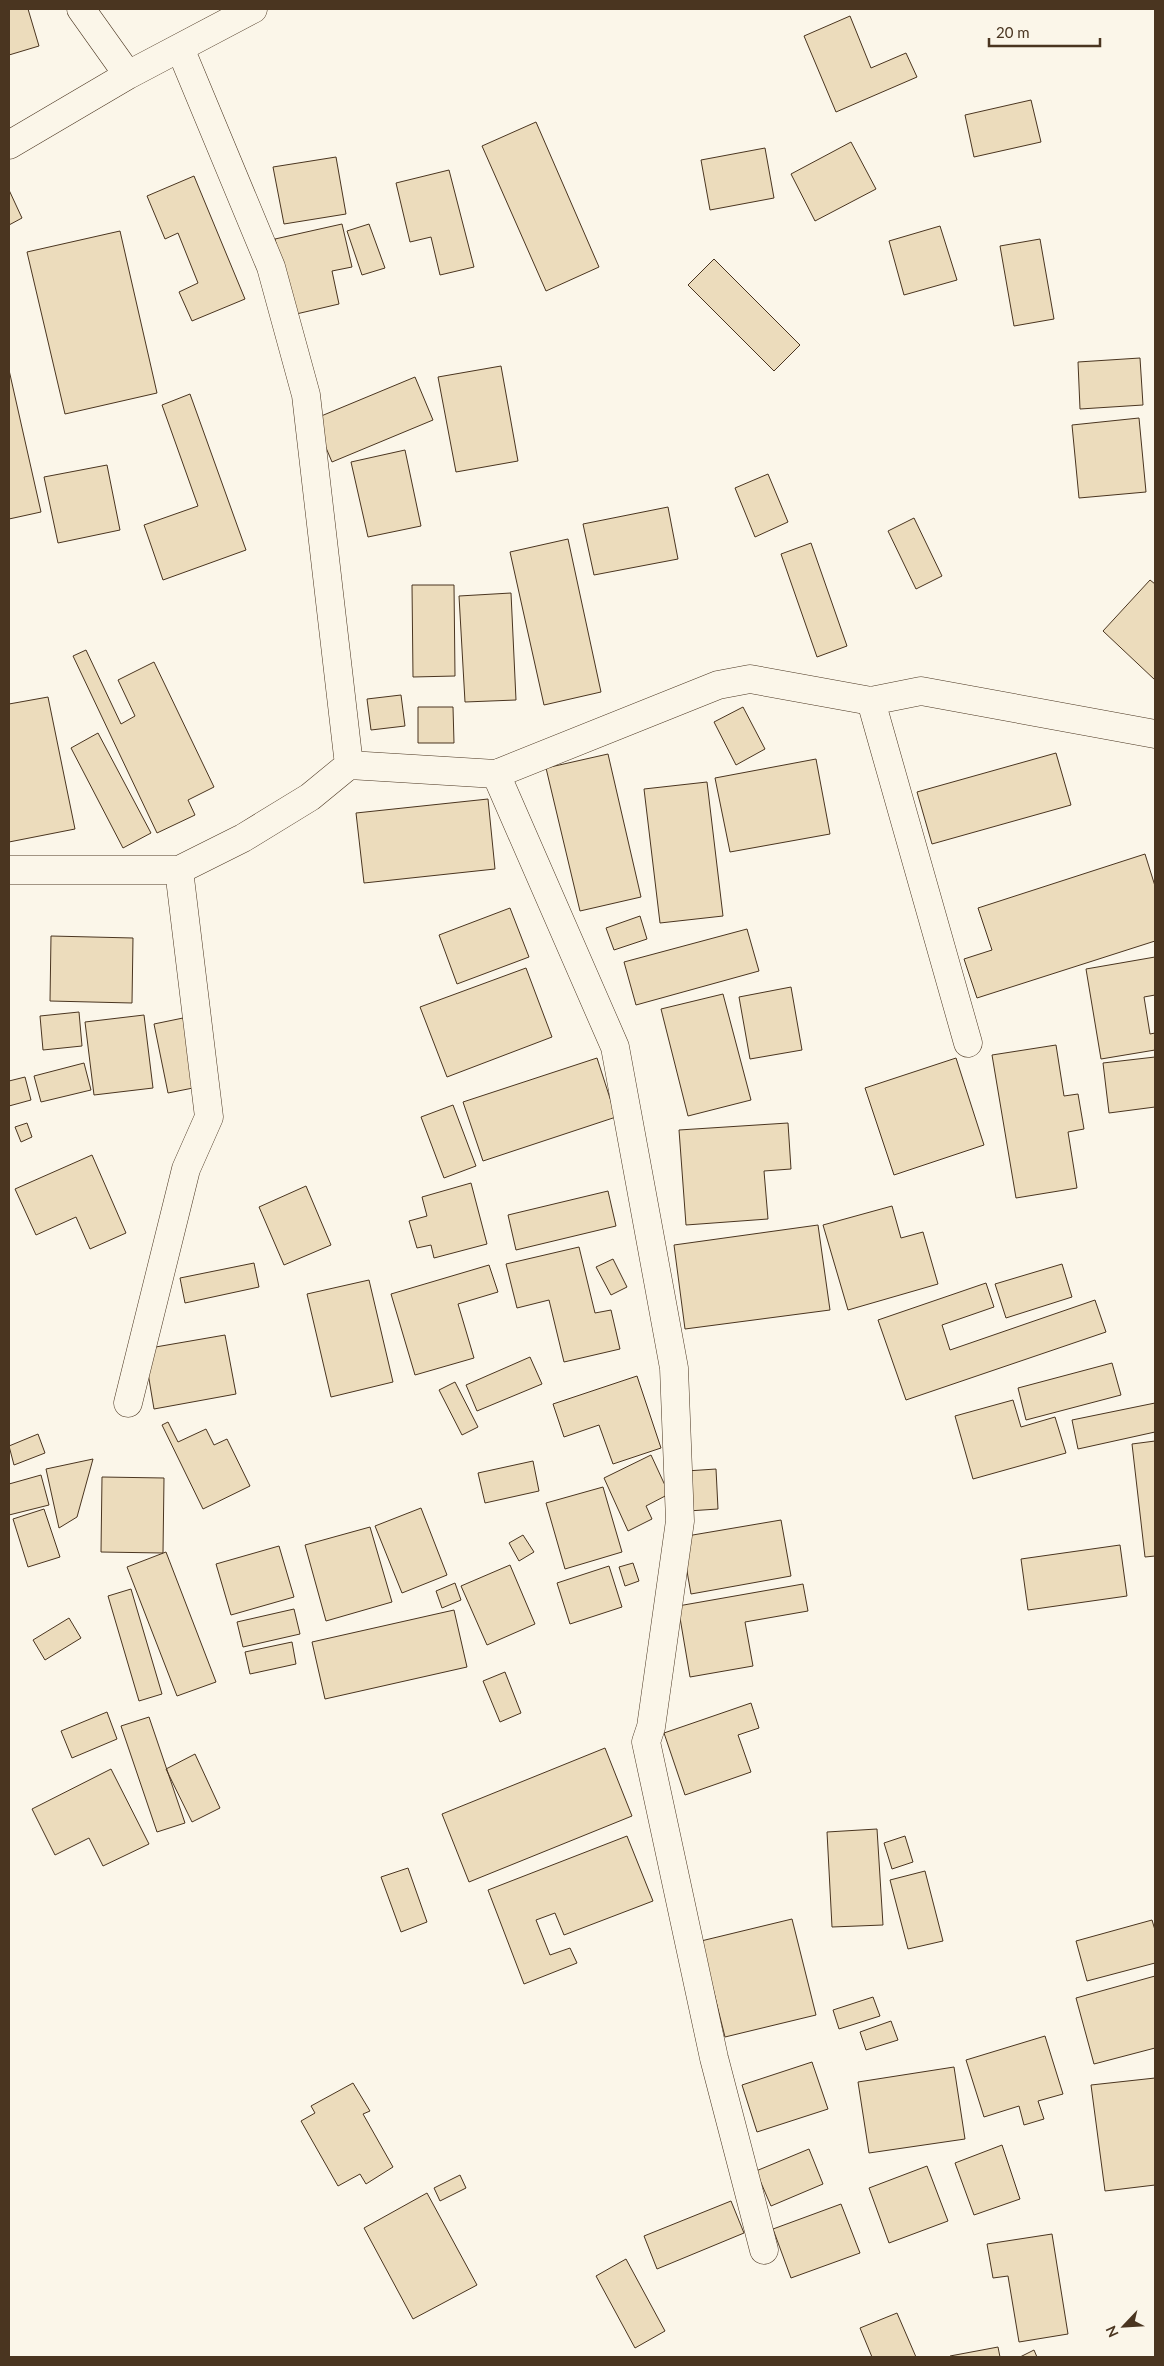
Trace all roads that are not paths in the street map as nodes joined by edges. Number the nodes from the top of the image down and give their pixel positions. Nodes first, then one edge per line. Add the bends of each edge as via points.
1 (81, 9) edge
2 (254, 9) edge
3 (180, 48) junction
4 (128, 75) junction
5 (9, 145) edge
6 (871, 701) junction
7 (1155, 734) edge
8 (349, 765) junction
9 (496, 774) junction
10 (9, 870) edge
11 (179, 870) junction
12 (968, 1043) dead end
13 (128, 1403) dead end
14 (764, 2250) dead end

1 - 4 street
2 - 3 street
3 - 4 street
3 - 8 street via 271,267 306,395
4 - 5 street
6 - 7 street via 921,691
6 - 9 street via 750,679 718,685
6 - 12 street
8 - 9 street
8 - 11 street via 310,797 243,838
9 - 14 street via 614,1047 674,1368 680,1521 651,1727 646,1742 714,2058
10 - 11 street
11 - 13 street via 209,1117 186,1169

